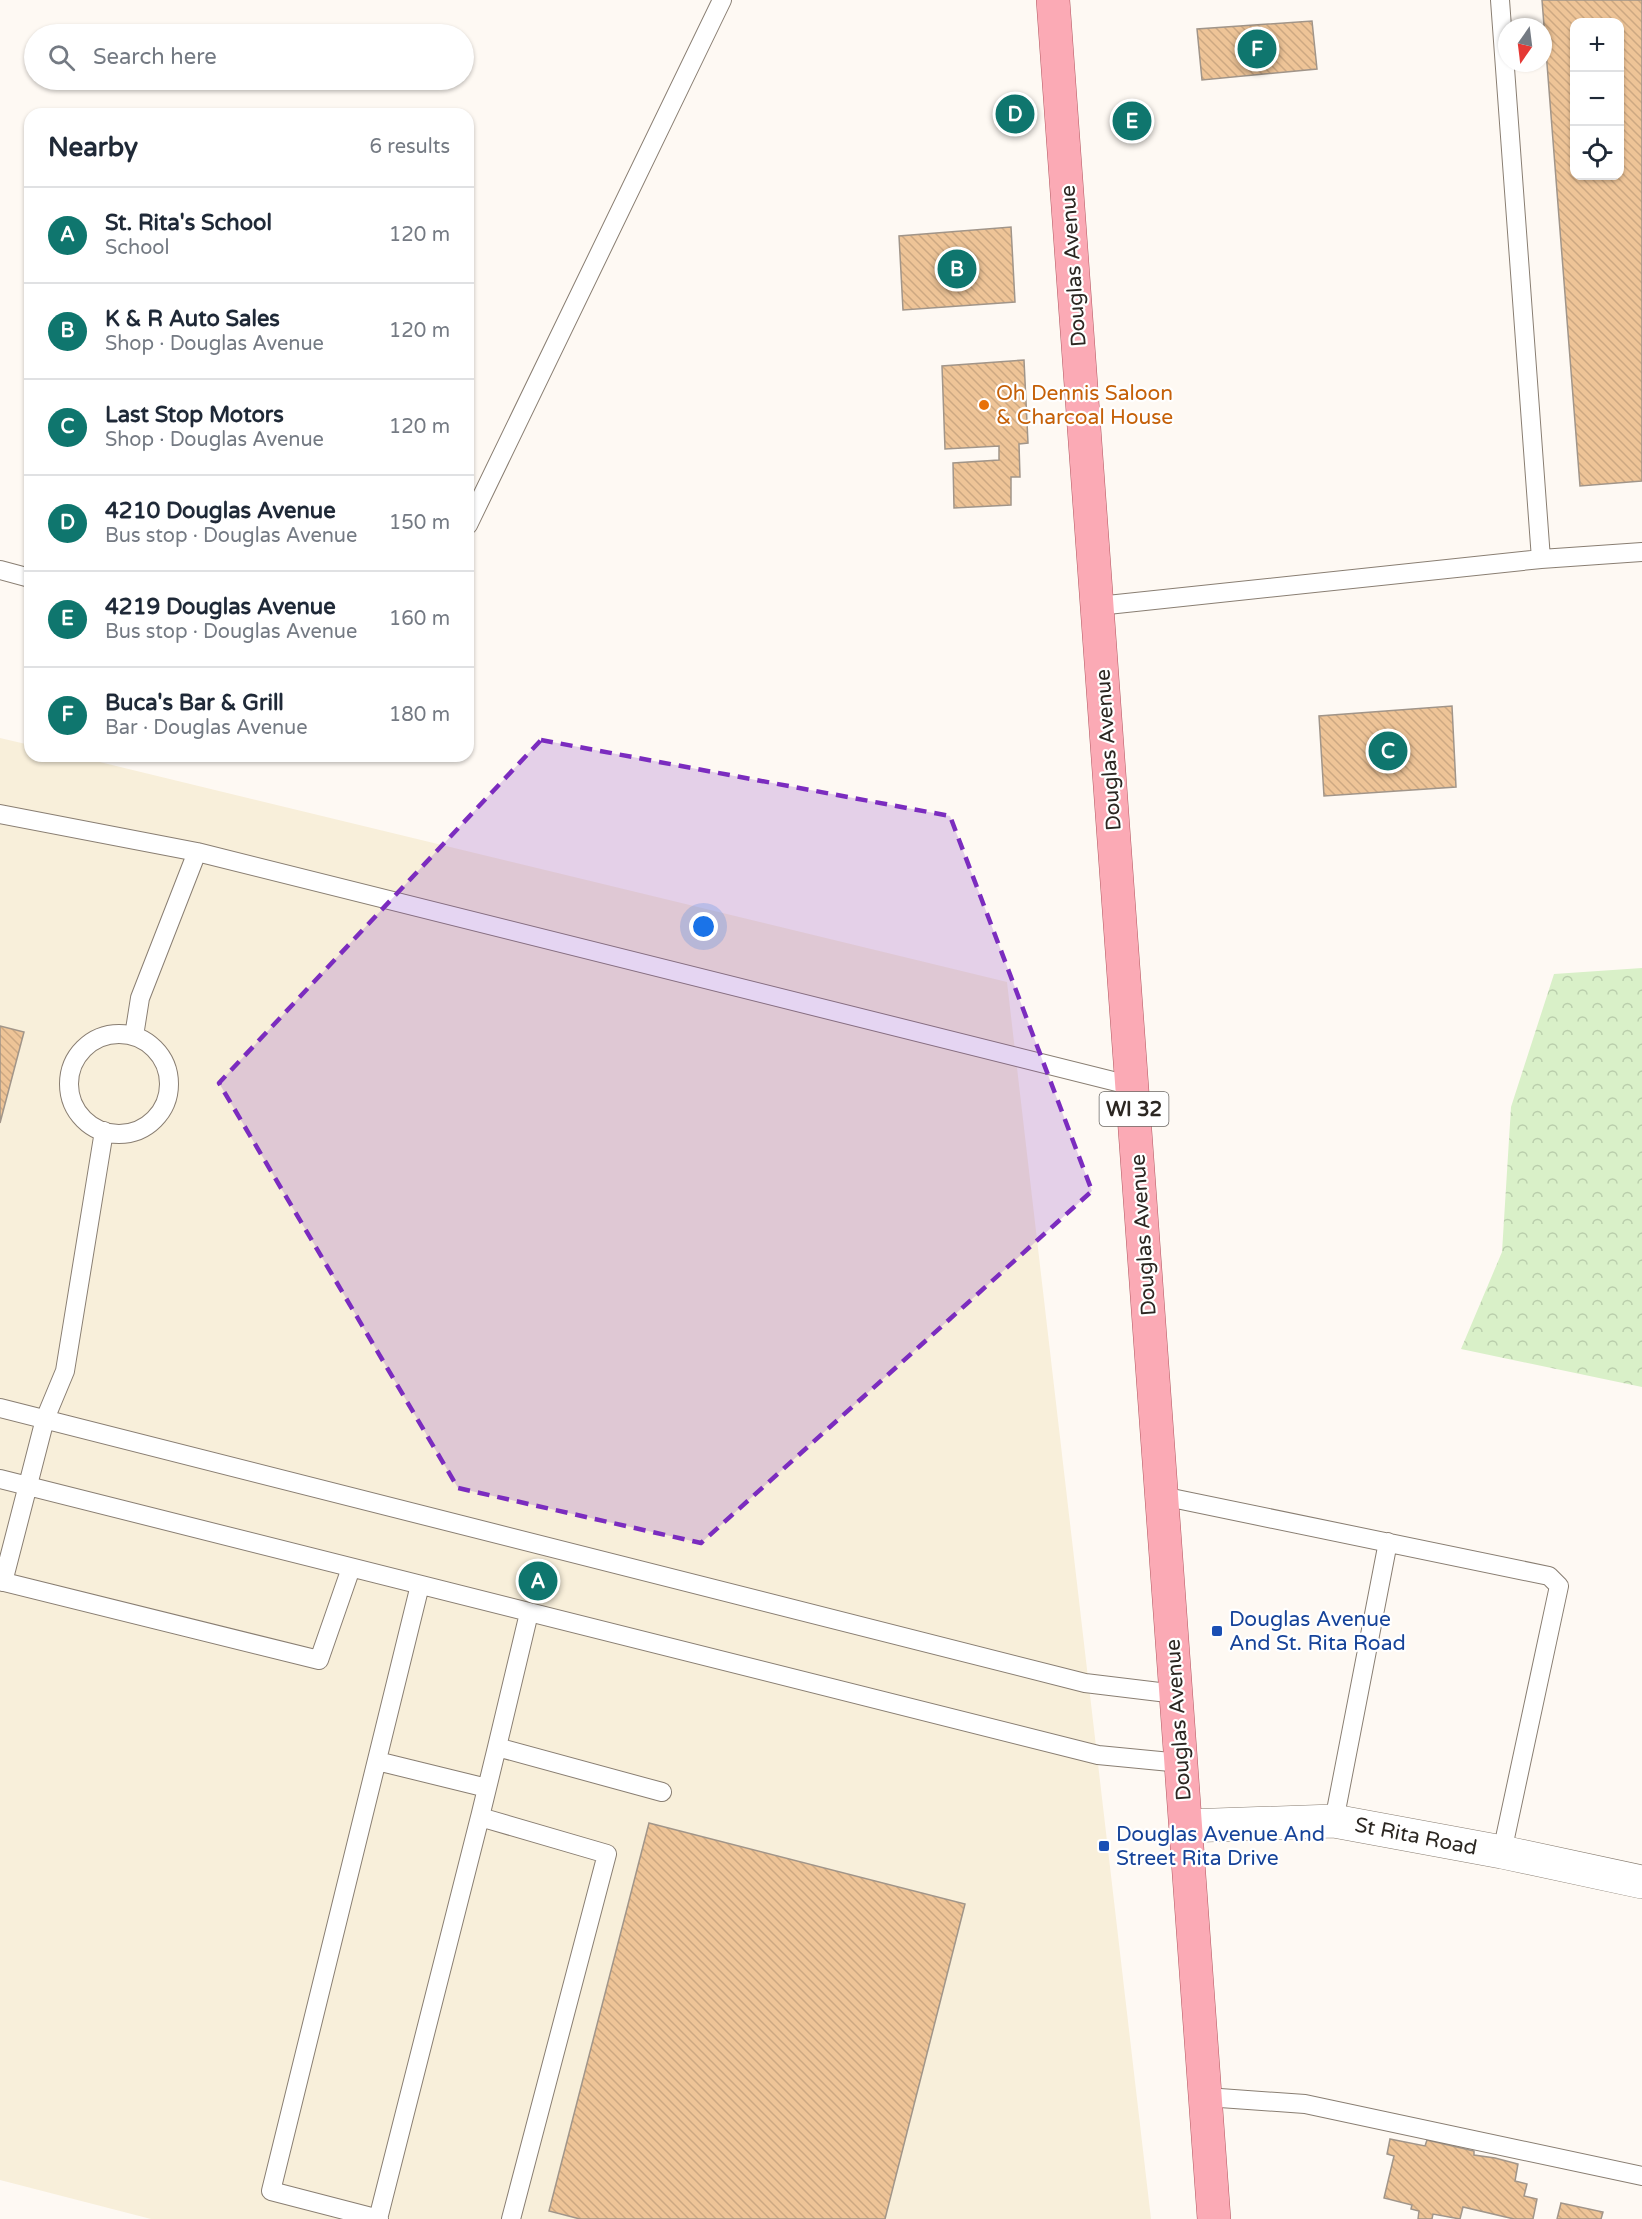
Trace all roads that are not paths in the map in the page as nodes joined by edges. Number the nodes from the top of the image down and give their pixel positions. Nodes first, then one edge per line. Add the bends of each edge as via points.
1 (722, 0) edge
2 (1053, 0) edge
3 (1500, 0) edge
4 (474, 513) edge
5 (1642, 552) edge
6 (1541, 559) junction
7 (0, 570) edge
8 (24, 576) edge
9 (1098, 606) junction
10 (0, 814) edge
11 (197, 852) junction
12 (134, 1036) junction
13 (1133, 1086) junction
14 (104, 1131) junction
15 (0, 1408) edge
16 (45, 1419) junction
17 (0, 1479) edge
18 (27, 1485) junction
19 (1162, 1496) junction
20 (1388, 1542) junction
21 (351, 1568) junction
22 (2, 1582) edge
23 (420, 1585) junction
24 (529, 1612) junction
25 (1176, 1694) junction
26 (497, 1747) junction
27 (377, 1761) junction
28 (1181, 1762) junction
29 (487, 1788) junction
30 (662, 1792) dead end
31 (480, 1817) junction
32 (1334, 1821) junction
33 (1186, 1826) junction
34 (1502, 1852) junction
35 (1642, 1882) edge
36 (1206, 2097) junction
37 (1642, 2176) edge
38 (379, 2219) edge
39 (512, 2219) edge
40 (1214, 2219) edge

1 - 4 lane
2 - 9 main road, Douglas Avenue / WI 32
3 - 6 lane
5 - 6 lane
6 - 9 lane
7 - 8 lane
9 - 13 main road, Douglas Avenue / WI 32
10 - 11 lane
11 - 12 lane via 140,998
11 - 13 lane
12 - 14 lane via 159,1053 169,1083 167,1098 149,1123 128,1132
12 - 14 lane via 116,1034 99,1038 74,1061 70,1095 89,1124
13 - 19 main road, Douglas Avenue / WI 32
14 - 16 lane via 65,1371
15 - 16 lane
16 - 18 lane
16 - 25 lane via 1085,1683
17 - 18 lane
18 - 21 lane
18 - 22 lane
19 - 20 lane
19 - 25 main road, Douglas Avenue / WI 32
20 - 32 lane
20 - 34 lane via 1550,1576 1559,1586
21 - 22 lane via 319,1660
21 - 23 lane
23 - 24 lane
23 - 27 lane
24 - 26 lane
24 - 28 lane via 1098,1755
25 - 28 main road, Douglas Avenue / WI 32
26 - 29 lane
26 - 30 lane
27 - 29 lane
27 - 38 lane via 271,2191
28 - 33 main road, Douglas Avenue / WI 32
29 - 31 lane
31 - 38 lane
31 - 39 lane via 607,1854
32 - 33 street, St Rita Road
32 - 34 street, St Rita Road
33 - 36 main road, Douglas Avenue / WI 32
34 - 35 street, St Rita Road
36 - 37 lane via 1305,2104
36 - 40 main road, Douglas Avenue / WI 32

